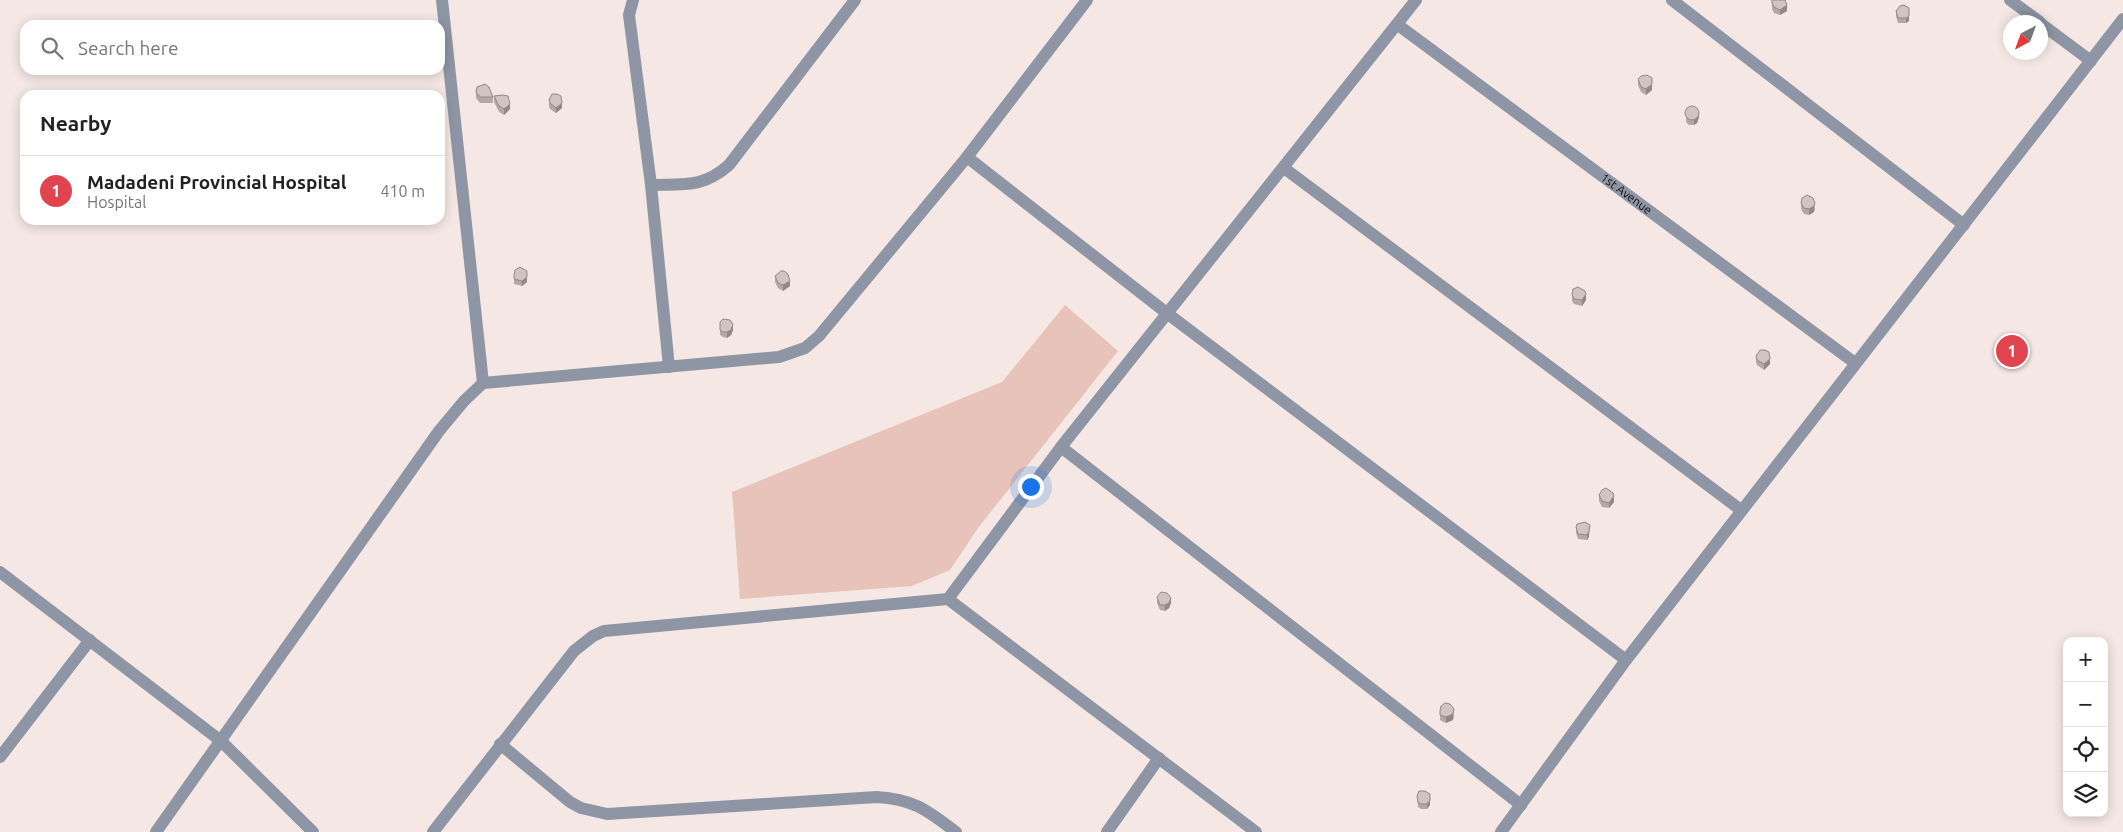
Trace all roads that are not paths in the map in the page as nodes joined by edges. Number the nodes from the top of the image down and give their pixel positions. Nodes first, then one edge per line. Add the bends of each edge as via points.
1 (442, 0) edge
2 (633, 0) edge
3 (855, 0) edge
4 (1087, 0) edge
5 (1416, 0) edge
6 (1672, 0) edge
7 (2010, 0) edge
8 (2030, 15) edge
9 (2123, 19) edge
10 (444, 20) edge
11 (1398, 25) junction
12 (445, 28) edge
13 (2048, 29) edge
14 (2091, 61) junction
15 (967, 157) junction
16 (1284, 168) junction
17 (651, 185) junction
18 (1964, 225) junction
19 (1168, 314) junction
20 (1855, 363) junction
21 (669, 367) junction
22 (483, 383) junction
23 (1061, 447) junction
24 (1741, 510) junction
25 (0, 572) edge
26 (948, 599) junction
27 (90, 640) junction
28 (1626, 660) junction
29 (221, 742) junction
30 (500, 744) junction
31 (0, 757) edge
32 (1159, 758) junction
33 (1521, 805) junction
34 (156, 832) edge
35 (313, 832) edge
36 (433, 832) edge
37 (956, 832) edge
38 (1107, 832) edge
39 (1256, 832) edge
40 (1500, 832) edge

1 - 10 street
2 - 17 street via 629,15
3 - 17 street via 718,175 700,183
4 - 15 street
5 - 11 street
6 - 18 street
7 - 8 street
9 - 14 street
11 - 16 street
11 - 20 street, 1st Avenue
12 - 22 street
13 - 14 street
14 - 18 street
15 - 19 street
15 - 21 street via 819,336 805,348 779,357
16 - 19 street
16 - 24 street
17 - 21 street
18 - 20 street
19 - 23 street
19 - 28 street
20 - 24 street
21 - 22 street
22 - 29 street via 440,431
23 - 26 street
23 - 33 street
24 - 28 street
25 - 27 street
26 - 30 street via 604,632 593,636 574,651
26 - 32 street
27 - 29 street
27 - 31 street
28 - 33 street
29 - 34 street
29 - 35 street
30 - 36 street
30 - 37 street via 570,802 593,812 607,814 898,798 926,810
32 - 38 street
32 - 39 street
33 - 40 street

